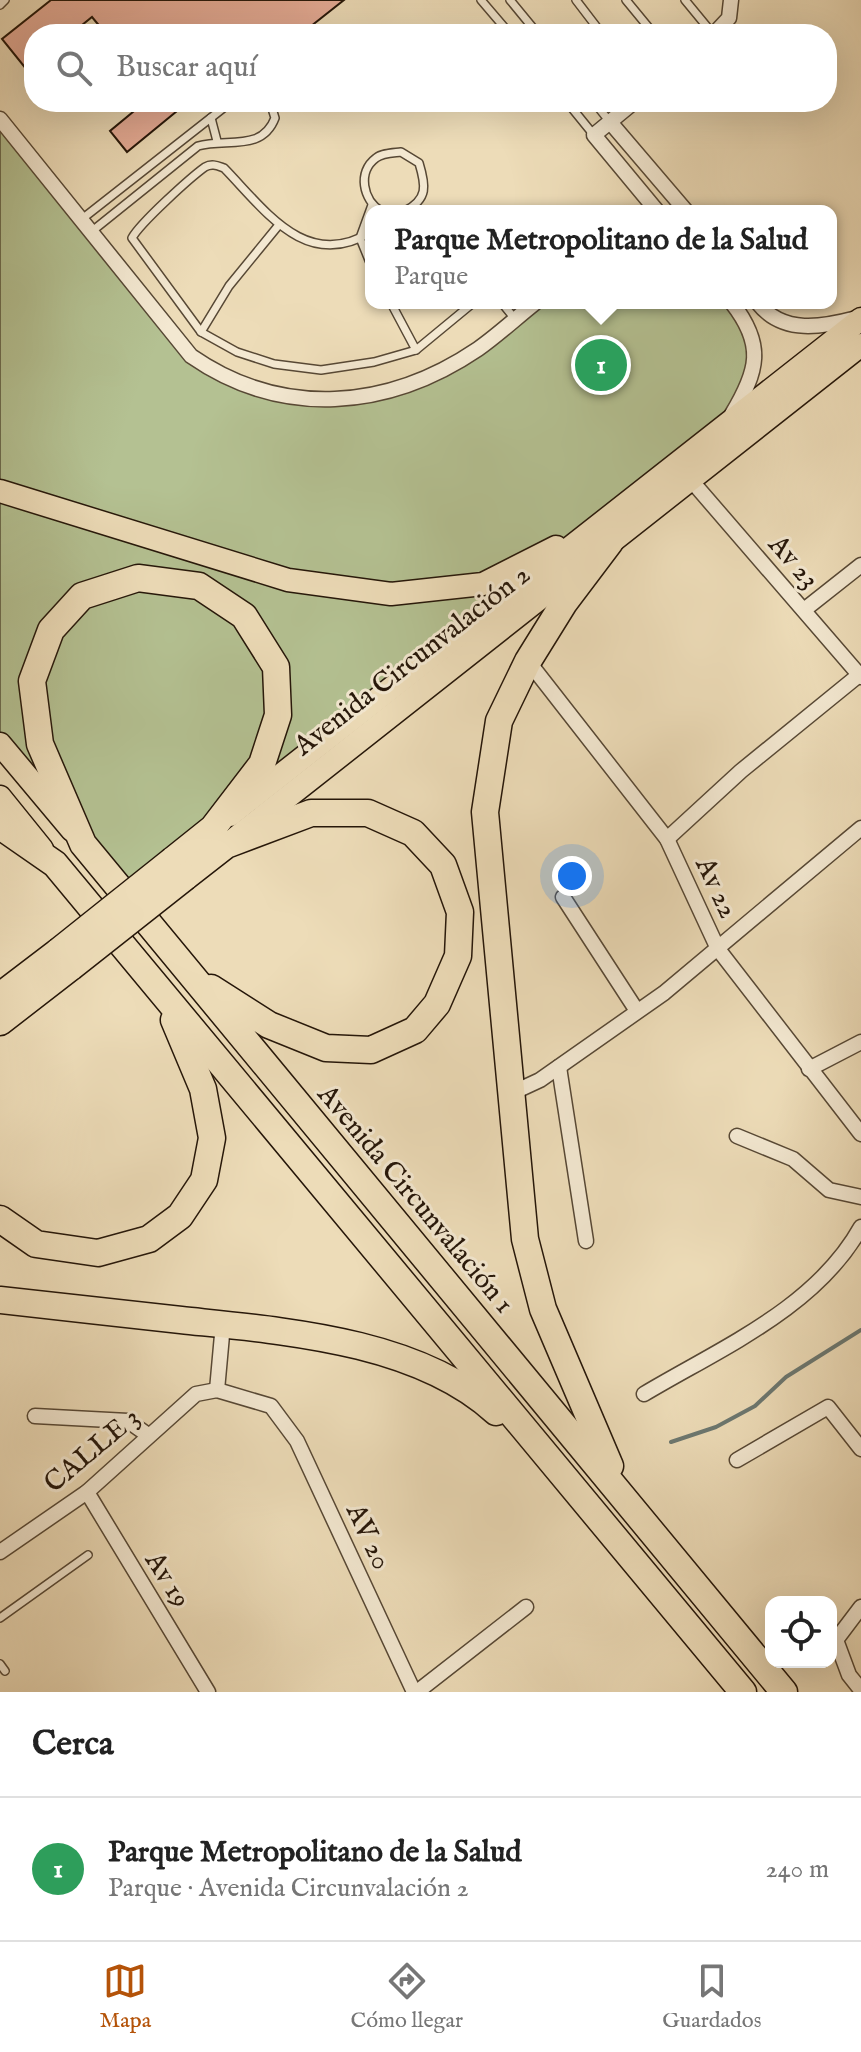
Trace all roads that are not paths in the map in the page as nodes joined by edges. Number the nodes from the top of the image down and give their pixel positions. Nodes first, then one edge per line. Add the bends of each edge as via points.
1 (5, 0) edge
2 (481, 0) edge
3 (510, 0) edge
4 (576, 0) edge
5 (626, 0) edge
6 (685, 0) edge
7 (731, 0) edge
8 (0, 5) edge
9 (501, 24) edge
10 (530, 24) edge
11 (594, 24) edge
12 (646, 24) edge
13 (705, 24) edge
14 (723, 24) edge
15 (218, 112) edge
16 (273, 112) edge
17 (575, 112) edge
18 (602, 112) edge
19 (622, 112) edge
20 (211, 118) junction
21 (0, 119) edge
22 (610, 122) junction
23 (594, 135) junction
24 (217, 141) junction
25 (419, 204) edge
26 (372, 205) edge
27 (653, 205) edge
28 (681, 205) edge
29 (81, 219) junction
30 (365, 224) edge
31 (278, 226) junction
32 (91, 232) junction
33 (365, 235) edge
34 (360, 238) junction
35 (365, 250) edge
36 (394, 309) edge
37 (466, 309) edge
38 (507, 309) edge
39 (528, 309) edge
40 (737, 309) edge
41 (768, 309) edge
42 (861, 318) edge
43 (515, 319) junction
44 (201, 332) junction
45 (861, 345) edge
46 (416, 350) junction
47 (725, 426) junction
48 (690, 479) junction
49 (0, 491) edge
50 (605, 533) junction
51 (861, 565) edge
52 (804, 610) junction
53 (528, 661) junction
54 (860, 676) edge
55 (0, 744) edge
56 (0, 797) edge
57 (0, 826) edge
58 (861, 828) edge
59 (220, 837) junction
60 (667, 839) junction
61 (83, 844) junction
62 (55, 864) junction
63 (563, 897) dead end
64 (718, 949) junction
65 (191, 976) junction
66 (164, 995) junction
67 (637, 1011) junction
68 (3, 1016) edge
69 (861, 1042) edge
70 (559, 1067) junction
71 (809, 1069) junction
72 (512, 1093) junction
73 (861, 1134) edge
74 (737, 1136) dead end
75 (861, 1197) edge
76 (0, 1219) edge
77 (861, 1227) edge
78 (586, 1241) dead end
79 (0, 1300) edge
80 (223, 1324) junction
81 (217, 1390) junction
82 (644, 1394) dead end
83 (35, 1416) dead end
84 (148, 1435) junction
85 (861, 1449) edge
86 (737, 1460) dead end
87 (559, 1470) junction
88 (87, 1492) junction
89 (625, 1499) junction
90 (0, 1552) edge
91 (88, 1555) dead end
92 (526, 1607) dead end
93 (861, 1607) edge
94 (0, 1618) edge
95 (861, 1690) edge
96 (208, 1692) edge
97 (415, 1692) edge
98 (743, 1692) edge
99 (784, 1692) edge

1 - 8 lane
2 - 9 lane
3 - 10 lane
4 - 11 lane
5 - 12 lane
6 - 13 lane
7 - 14 street
15 - 20 lane
16 - 24 lane via 265,135 248,142
17 - 23 lane
18 - 22 lane
19 - 22 street
20 - 24 lane
20 - 29 lane
21 - 29 street
22 - 23 street
22 - 28 street
23 - 27 street
24 - 32 lane via 179,159
25 - 26 lane via 426,187 419,163 401,152 378,156 366,168 364,192
29 - 32 street
30 - 34 lane
31 - 34 lane via 323,245 349,245
31 - 44 lane via 229,286
31 - 44 lane via 224,168 215,165 206,167 136,230 132,238 137,247
32 - 43 street via 191,356 221,376 301,399 341,401 383,393 477,349
33 - 34 lane
34 - 35 lane
36 - 46 lane
37 - 46 lane
38 - 43 lane
39 - 43 street
40 - 47 street via 756,351 752,376
41 - 42 street via 795,326 824,327
42 - 47 main road, Avenida Circunvalación 2
44 - 46 lane via 274,364 321,370
45 - 48 main road, Avenida Circunvalación 2
47 - 50 main road, Avenida Circunvalación 2
48 - 50 main road, Avenida Circunvalación 2
48 - 52 street, Av 23
49 - 50 main road via 288,580 391,594 483,584
50 - 53 highway
50 - 59 main road, Avenida Circunvalación 2
51 - 52 street
52 - 54 street, Av 23
53 - 60 street, Av 22
53 - 72 highway via 499,721 485,812
54 - 60 street via 741,771
55 - 61 main road, Avenida Circunvalación 1
56 - 62 main road
57 - 62 highway
58 - 64 street
59 - 61 highway via 262,764 278,715 276,667 244,616 224,602 199,586 138,578 82,596 51,630 32,681 40,744
59 - 65 highway via 311,813 368,813 413,833 443,865 460,912 458,956 437,1004 415,1030 371,1050 326,1048 269,1025
59 - 68 highway, Avenida Circunvalación 2, bridge via 65,959
60 - 64 street, Av 22
61 - 65 highway, Avenida Circunvalación 1
62 - 66 highway
63 - 67 street
64 - 67 street
64 - 71 street, Av 22
65 - 89 highway, Avenida Circunvalación 1
66 - 76 highway via 203,1089 212,1138 204,1180 180,1216 149,1239 98,1253 36,1244
66 - 87 highway
67 - 70 street
69 - 71 street
70 - 72 street
70 - 78 street
71 - 73 street, Av 22
72 - 89 highway via 525,1239 543,1309
74 - 75 street via 793,1159 829,1190
77 - 82 street via 824,1280 770,1319
79 - 80 highway
80 - 81 street
80 - 87 highway via 301,1333 402,1359 478,1395
81 - 84 street, CALLE 3 via 196,1394
81 - 97 street, AV 20 via 271,1406 297,1441
83 - 84 street via 128,1421
84 - 88 street, CALLE 3
85 - 86 street via 828,1407
87 - 98 highway
88 - 90 street, CALLE 3
88 - 96 street, Av 19
89 - 99 highway, Avenida Circunvalación 1
91 - 94 lane
92 - 97 street
93 - 95 street via 836,1640 849,1675

